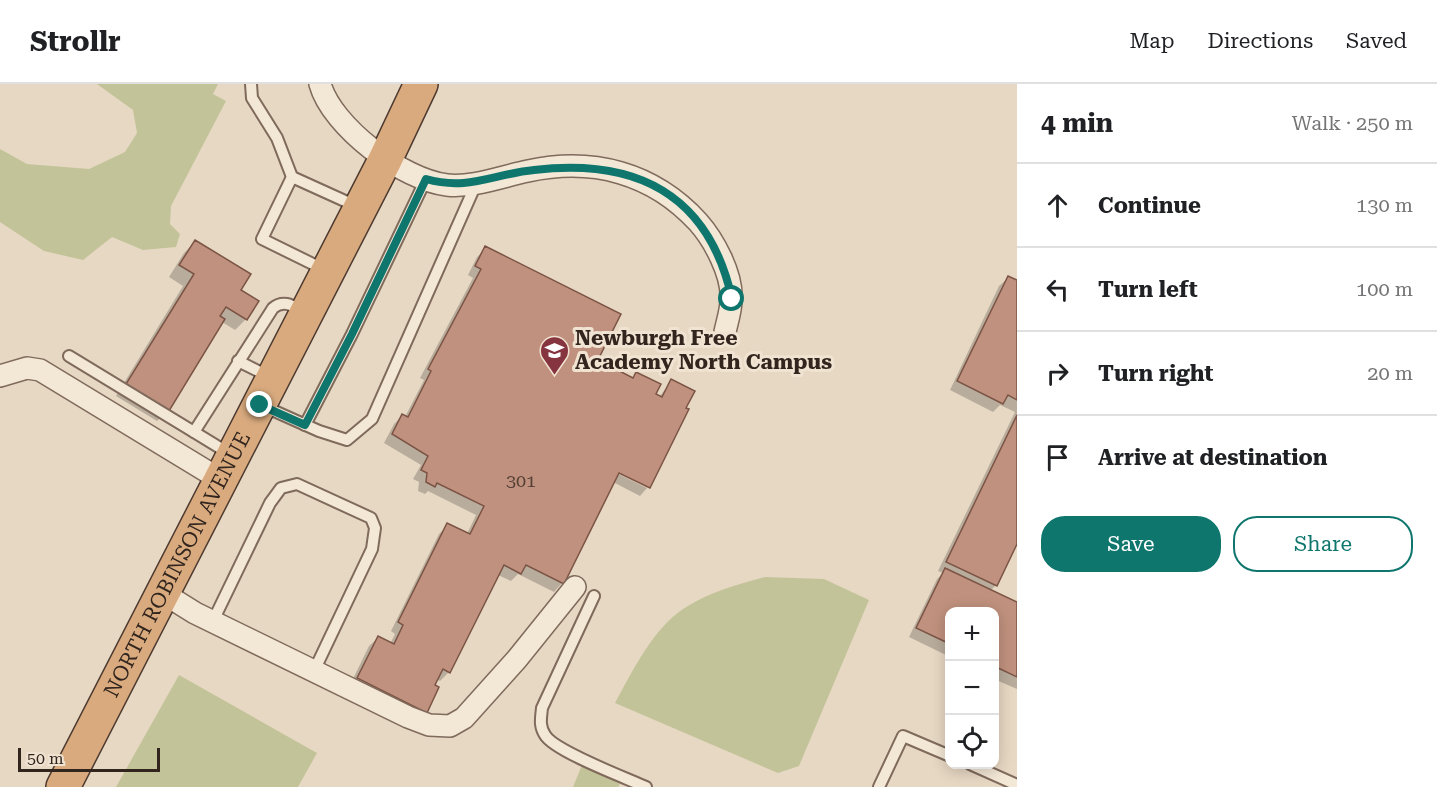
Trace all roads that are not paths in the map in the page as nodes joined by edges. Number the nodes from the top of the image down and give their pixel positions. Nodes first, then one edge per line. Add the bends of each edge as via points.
1 (251, 84) edge
2 (320, 84) edge
3 (421, 84) edge
4 (385, 160) junction
5 (292, 177) junction
6 (426, 179) junction
7 (477, 181) junction
8 (360, 208) junction
9 (328, 272) junction
10 (306, 314) junction
11 (725, 332) dead end
12 (69, 356) dead end
13 (238, 361) junction
14 (0, 376) edge
15 (267, 391) junction
16 (305, 425) junction
17 (194, 432) junction
18 (227, 468) junction
19 (575, 587) dead end
20 (163, 593) junction
21 (594, 596) dead end
22 (213, 621) junction
23 (314, 671) junction
24 (945, 754) edge
25 (979, 769) edge
26 (1017, 785) edge
27 (63, 787) edge
28 (646, 787) edge
29 (879, 787) edge

1 - 5 lane via 252,98 277,138
2 - 4 street via 339,118
3 - 4 highway, NORTH ROBINSON AVENUE
4 - 6 street
4 - 8 highway, NORTH ROBINSON AVENUE
5 - 8 lane
5 - 9 lane via 262,239
6 - 7 street via 448,185
6 - 16 lane
7 - 11 street via 572,167 612,170 649,182 680,203 706,231 726,271 732,299
7 - 16 lane via 372,419 347,440
8 - 9 highway, NORTH ROBINSON AVENUE
9 - 10 highway, NORTH ROBINSON AVENUE
10 - 13 lane via 288,303 279,303
10 - 15 highway, NORTH ROBINSON AVENUE
12 - 17 lane
13 - 15 lane
13 - 17 lane
14 - 18 street via 27,368 40,370
15 - 16 lane
15 - 18 highway, NORTH ROBINSON AVENUE
17 - 18 lane
18 - 20 highway, NORTH ROBINSON AVENUE
19 - 23 street via 464,718 450,726 429,725 408,717
20 - 22 street
20 - 27 highway, NORTH ROBINSON AVENUE
21 - 28 lane via 542,708 540,723 545,737 560,747
22 - 23 street
22 - 23 lane via 281,488 297,484 371,518 375,528 372,549
24 - 29 lane via 903,736
25 - 26 lane

